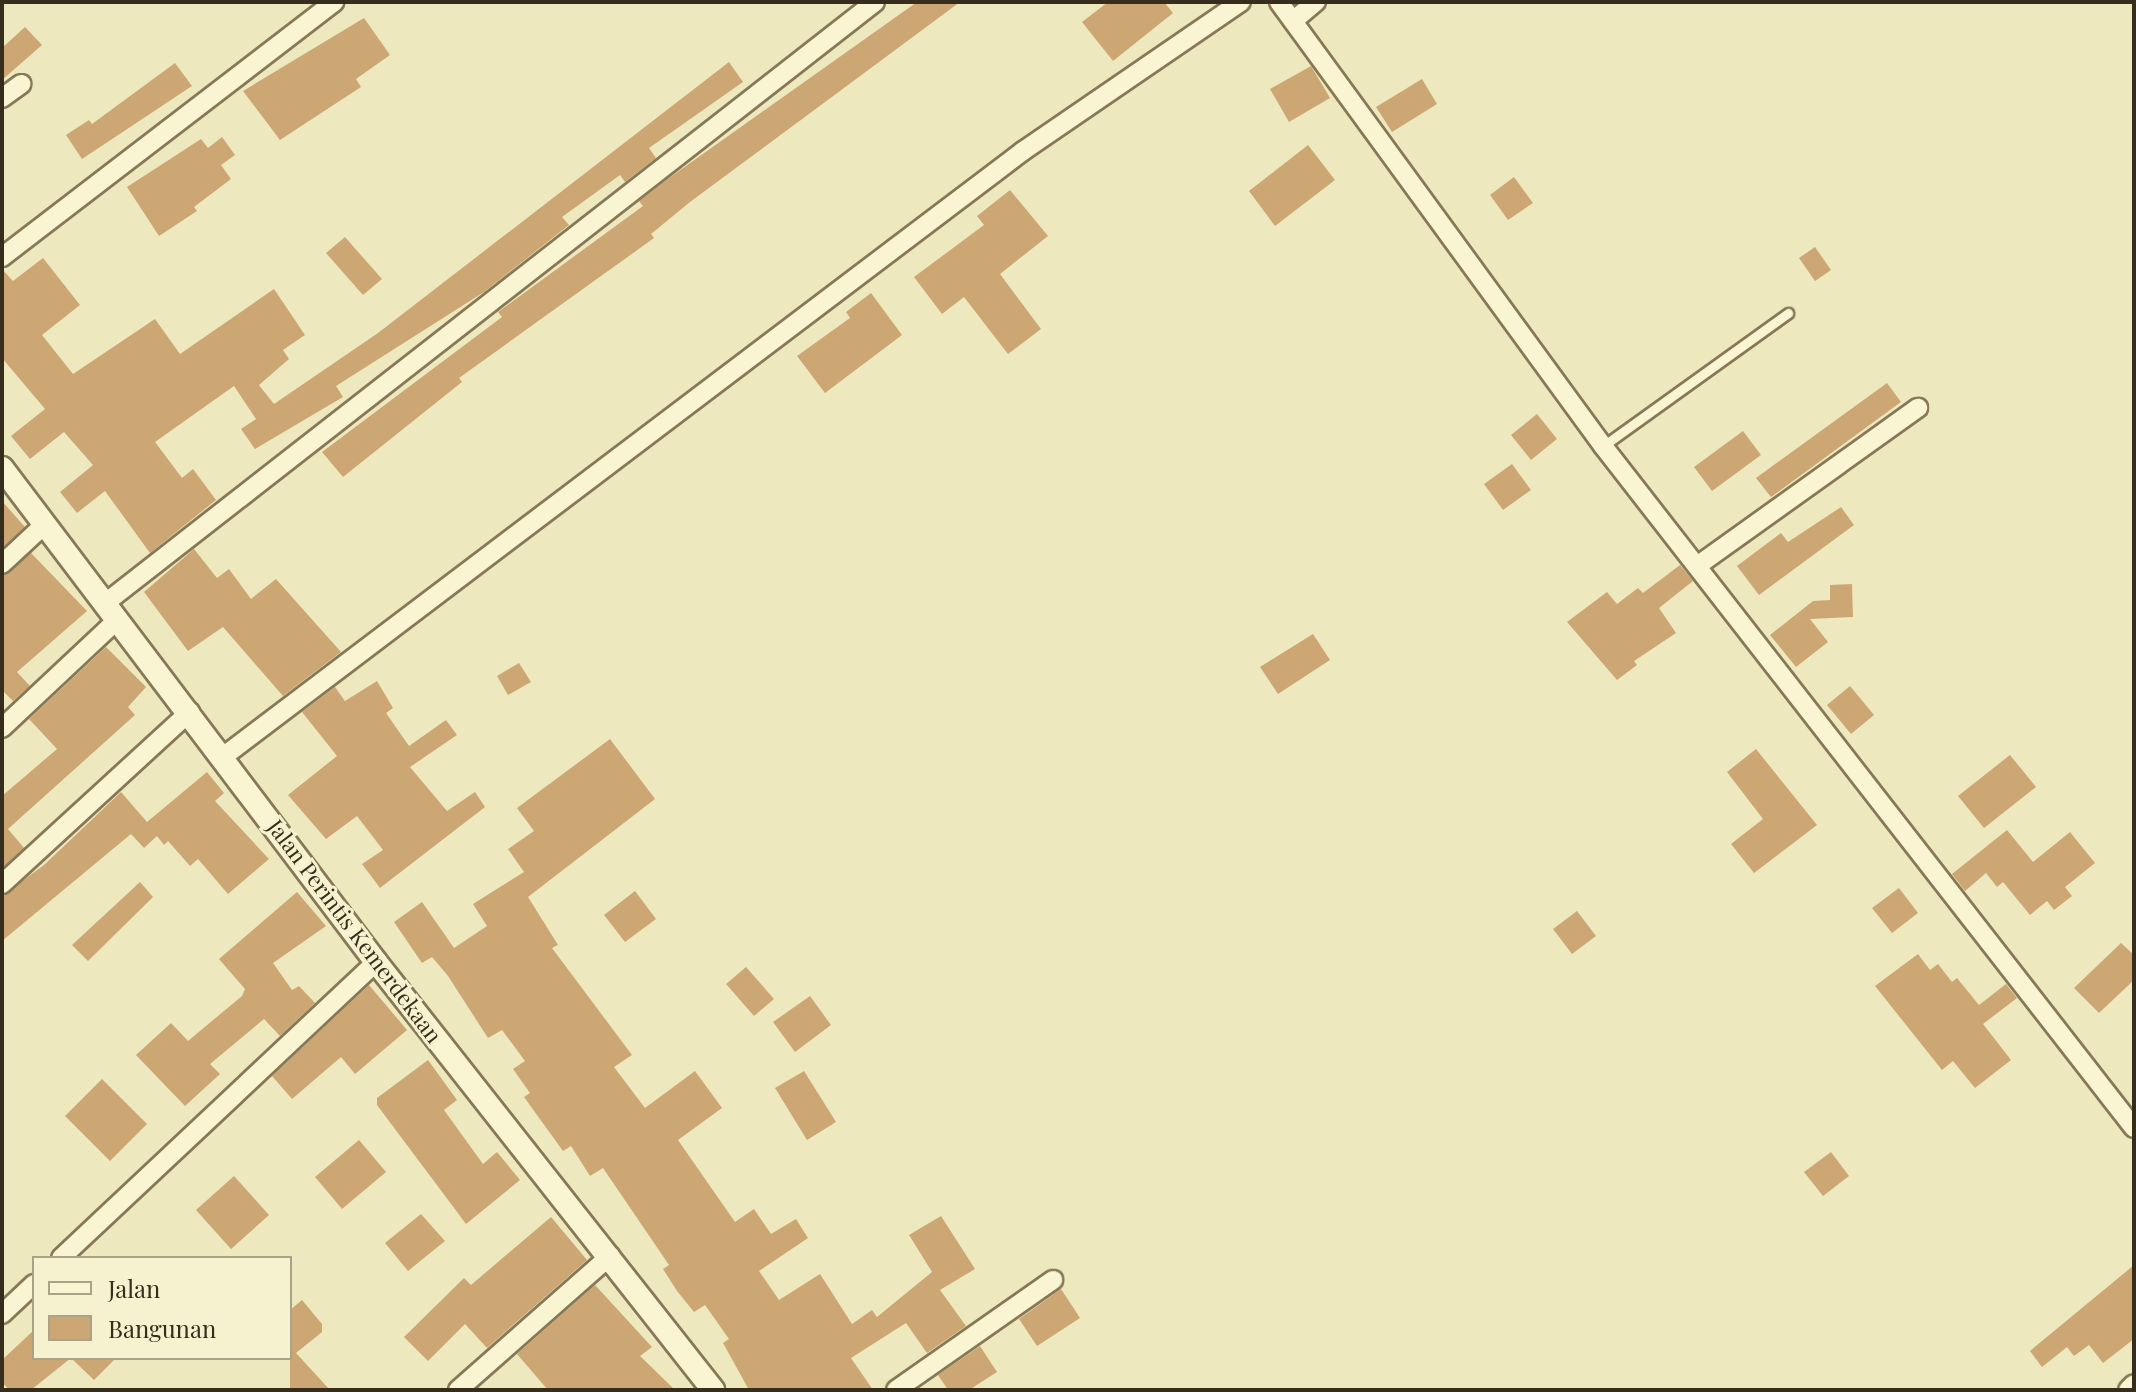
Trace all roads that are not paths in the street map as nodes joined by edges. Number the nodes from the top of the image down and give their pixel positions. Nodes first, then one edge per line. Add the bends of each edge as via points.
1 (334, 2) edge
2 (875, 2) edge
3 (1241, 2) edge
4 (1279, 2) edge
5 (1316, 2) edge
6 (1293, 21) junction
7 (21, 84) dead end
8 (2, 98) edge
9 (2, 257) edge
10 (1788, 313) dead end
11 (1918, 408) dead end
12 (1603, 446) junction
13 (2, 468) edge
14 (45, 524) junction
15 (2, 564) edge
16 (1697, 566) junction
17 (110, 612) junction
18 (190, 712) junction
19 (2, 728) edge
20 (224, 756) junction
21 (2, 884) edge
22 (376, 962) junction
23 (2134, 1128) edge
24 (63, 1256) edge
25 (610, 1256) junction
26 (1053, 1280) dead end
27 (32, 1286) edge
28 (2, 1314) edge
29 (2134, 1384) edge
30 (458, 1390) edge
31 (713, 1390) edge
32 (896, 1390) edge
33 (2128, 1390) edge

1 - 9 street
2 - 17 street
3 - 20 street via 1023,151
4 - 6 street
5 - 6 street
6 - 12 street
7 - 8 street
10 - 12 lane
11 - 16 street
12 - 16 street
13 - 14 street, Jalan Perintis Kemerdekaan
14 - 15 street
14 - 17 street, Jalan Perintis Kemerdekaan
16 - 23 street
17 - 18 street, Jalan Perintis Kemerdekaan
17 - 19 street
18 - 20 street, Jalan Perintis Kemerdekaan
18 - 21 street
20 - 22 street, Jalan Perintis Kemerdekaan
22 - 24 street
22 - 25 street, Jalan Perintis Kemerdekaan
25 - 30 street
25 - 31 street, Jalan Perintis Kemerdekaan
26 - 32 street
27 - 28 street
29 - 33 street

